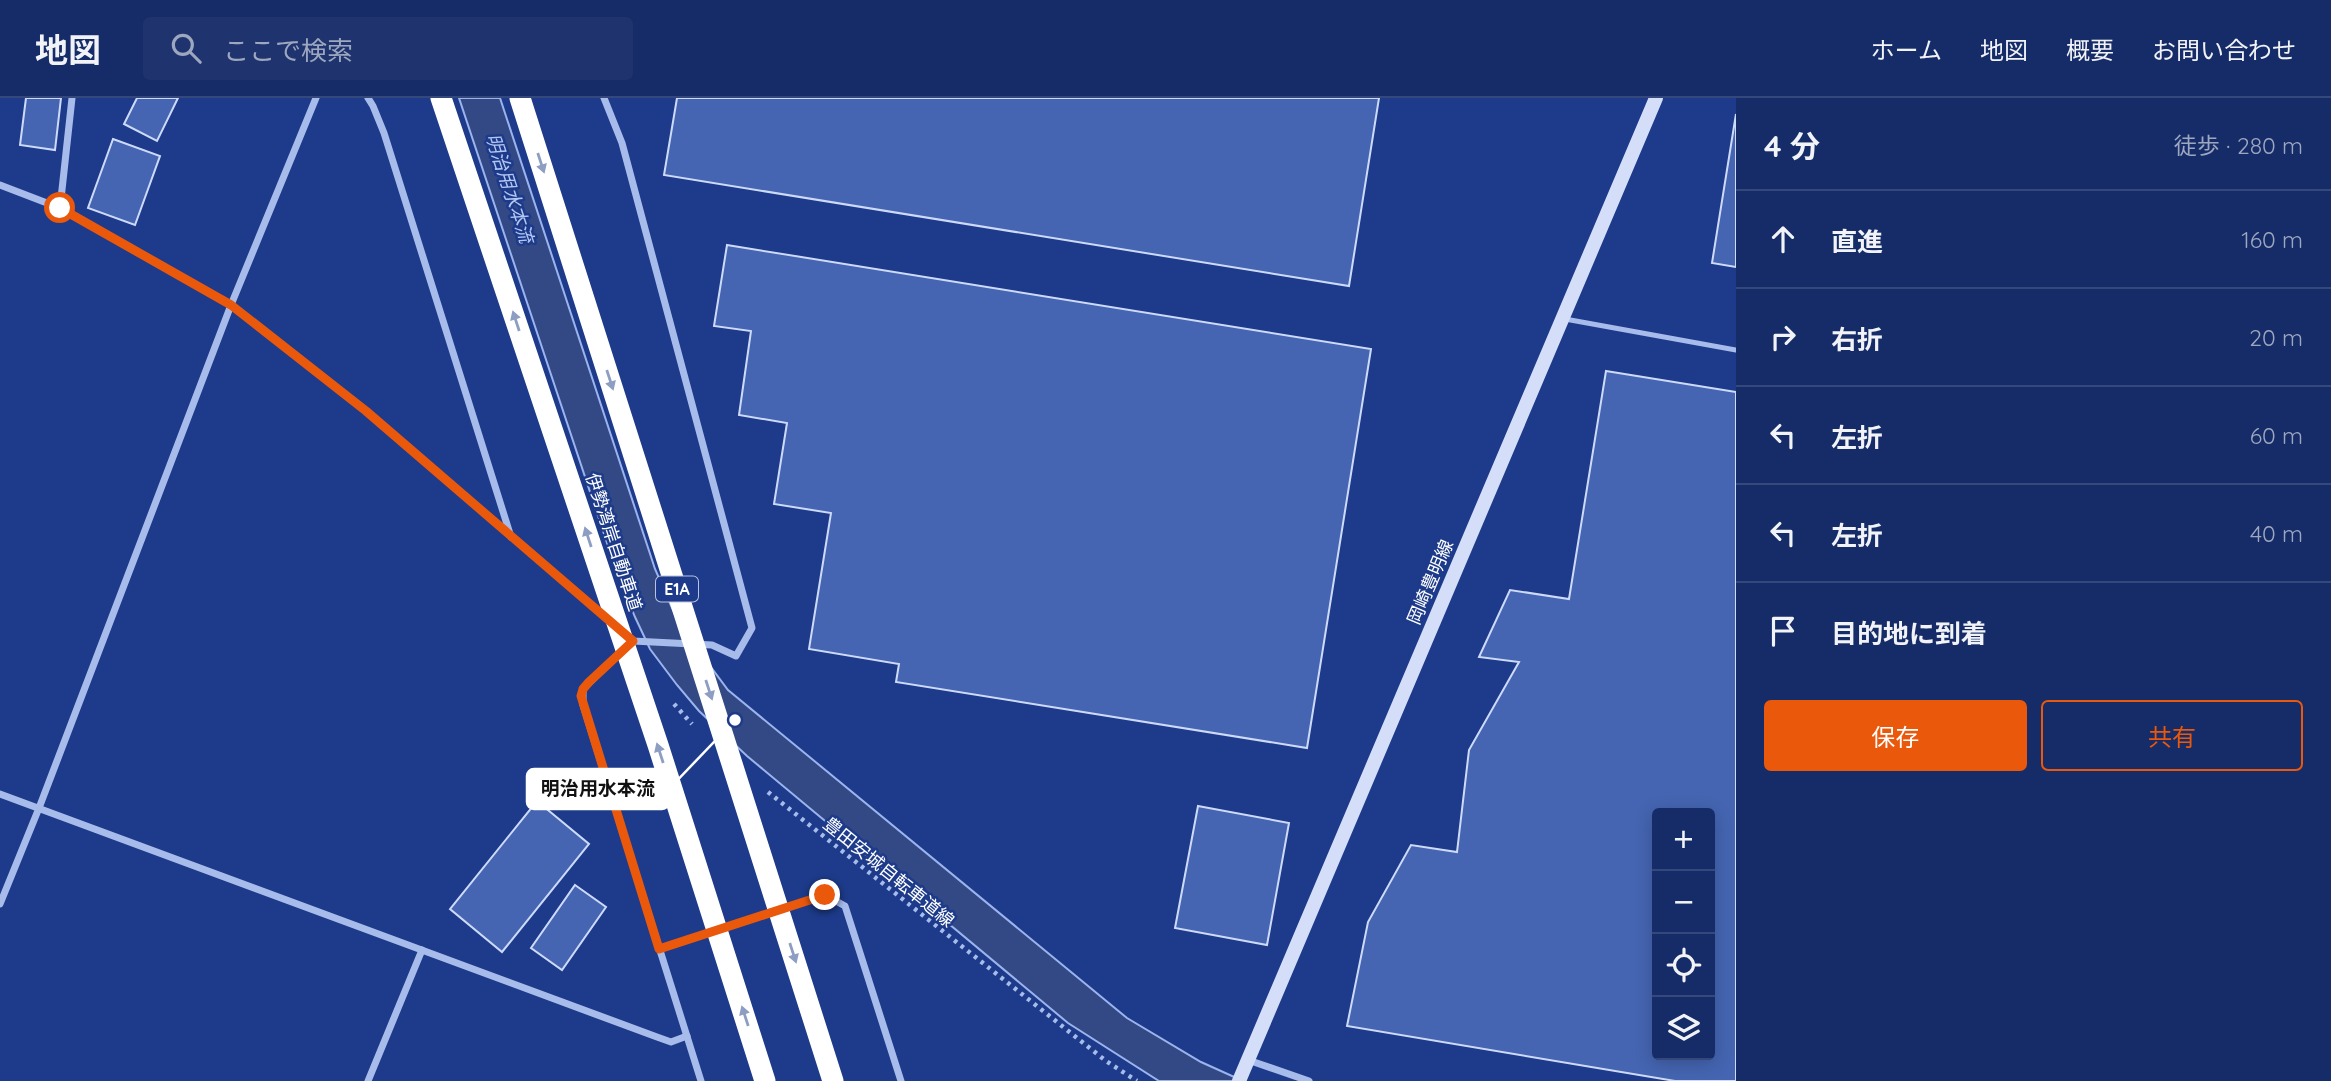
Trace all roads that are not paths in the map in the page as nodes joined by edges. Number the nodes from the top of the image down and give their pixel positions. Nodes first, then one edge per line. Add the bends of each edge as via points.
1 (72, 98) edge
2 (316, 98) edge
3 (368, 98) edge
4 (442, 98) edge
5 (520, 98) edge
6 (604, 98) edge
7 (1656, 98) edge
8 (0, 185) edge
9 (60, 208) junction
10 (231, 305) junction
11 (1562, 318) junction
12 (1736, 349) edge
13 (511, 537) junction
14 (635, 641) junction
15 (0, 794) edge
16 (39, 808) junction
17 (0, 904) edge
18 (659, 949) junction
19 (422, 950) junction
20 (687, 1036) junction
21 (1243, 1071) edge
22 (368, 1081) edge
23 (701, 1081) edge
24 (765, 1081) edge
25 (833, 1081) edge
26 (901, 1081) edge
27 (1309, 1081) edge

1 - 9 street
2 - 10 street
3 - 13 street via 384,133
24 -> 4 highway, 伊勢湾岸自動車道, bridge
5 -> 25 highway, E1A, bridge
6 - 14 street via 622,143 752,628 736,656 712,645
7 - 11 main road, 岡崎豊明線
8 - 9 street
9 - 10 street
10 - 13 street via 366,411
10 - 16 street
11 - 12 lane
11 - 21 main road, 岡崎豊明線
13 - 14 street
14 - 18 street via 589,682 581,696
15 - 16 street
16 - 17 street
16 - 19 street
18 - 20 street
18 - 26 street via 825,895 845,906
19 - 20 street via 671,1042
19 - 22 street
20 - 23 street
21 - 27 street

